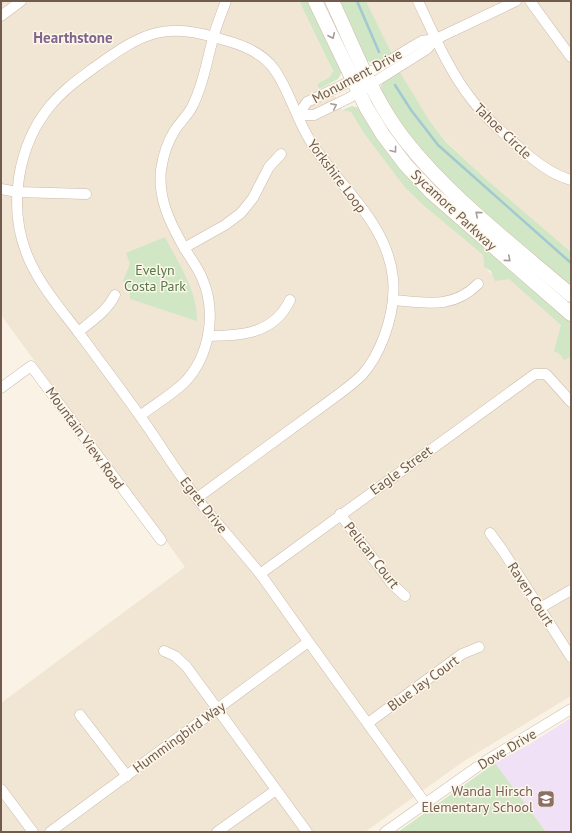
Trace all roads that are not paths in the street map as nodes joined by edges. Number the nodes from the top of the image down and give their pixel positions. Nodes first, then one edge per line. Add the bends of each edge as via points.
1 (21, 1) edge
2 (226, 1) edge
3 (315, 1) edge
4 (332, 1) edge
5 (418, 1) edge
6 (516, 1) edge
7 (530, 1) edge
8 (1, 16) edge
9 (214, 36) junction
10 (436, 39) junction
11 (567, 43) edge
12 (571, 57) edge
13 (368, 79) junction
14 (356, 87) junction
15 (298, 115) junction
16 (281, 154) dead end
17 (571, 180) edge
18 (1, 189) edge
19 (17, 192) junction
20 (86, 194) dead end
21 (184, 248) junction
22 (478, 284) dead end
23 (115, 295) dead end
24 (571, 295) edge
25 (290, 300) dead end
26 (394, 300) junction
27 (571, 314) edge
28 (78, 332) junction
29 (208, 336) junction
30 (1, 388) edge
31 (571, 402) edge
32 (140, 416) junction
33 (197, 498) junction
34 (340, 514) junction
35 (490, 533) dead end
36 (161, 540) dead end
37 (260, 574) junction
38 (571, 590) edge
39 (405, 596) dead end
40 (540, 608) junction
41 (308, 642) junction
42 (479, 647) dead end
43 (164, 651) dead end
44 (571, 657) edge
45 (218, 709) junction
46 (571, 709) edge
47 (80, 715) dead end
48 (368, 723) junction
49 (127, 776) junction
50 (1, 789) edge
51 (276, 790) junction
52 (425, 803) junction
53 (33, 832) edge
54 (50, 832) edge
55 (217, 832) edge
56 (307, 832) edge
57 (385, 832) edge

1 - 8 street
2 - 9 street
3 -> 14 main road, Sycamore Parkway
4 - 13 main road, Sycamore Parkway
5 - 10 street, Tahoe Circle
6 - 10 street, Monument Drive
7 - 11 street
9 - 15 street, Yorkshire Loop via 259,54 273,67
9 - 19 street, Yorkshire Loop via 171,30 153,32 124,46 74,83 53,102 36,128 21,167
9 - 21 street via 203,82 192,107 175,130 161,169 161,191 166,213
10 - 13 street, Monument Drive via 427,49
10 - 17 street, Tahoe Circle via 459,82 486,117 536,162 549,171
11 - 12 street
13 - 14 street, Monument Drive
24 -> 13 main road, Sycamore Parkway via 431,171 395,126
15 -> 14 street, Monument Drive via 314,115
14 - 15 street, Monument Drive via 307,102
14 -> 27 main road, Sycamore Parkway via 383,134 418,179
15 - 26 street, Yorkshire Loop via 310,141 374,224 392,268
16 - 21 street via 269,167 242,213
18 - 19 street
19 - 20 street
19 - 28 street, Egret Drive via 19,227 26,252 35,271
21 - 29 street via 202,278 208,298
22 - 26 street via 468,294 448,302
23 - 28 street via 102,314
25 - 29 street via 281,315 250,333
26 - 33 street, Yorkshire Loop via 391,318 380,346 361,376
28 - 32 street, Egret Drive
29 - 32 street via 202,356 188,378
30 - 36 street, Mountain View Road via 31,366
31 - 34 street, Eagle Street via 546,374 536,374
32 - 33 street, Egret Drive
33 - 37 street, Egret Drive
34 - 37 street, Eagle Street
34 - 39 street, Pelican Court via 392,584
35 - 40 street, Raven Court
37 - 41 street, Egret Drive
38 - 40 street
40 - 44 street, Raven Court
41 - 45 street, Hummingbird Way
41 - 48 street, Egret Drive
42 - 48 street, Blue Jay Court via 462,654
43 - 45 street via 175,656 186,666
45 - 49 street, Hummingbird Way
45 - 51 street
46 - 52 street, Dove Drive via 484,762
47 - 49 street
48 - 52 street, Egret Drive
49 - 54 street, Hummingbird Way
50 - 53 street
51 - 55 street
51 - 56 street
52 - 57 street, Dove Drive

